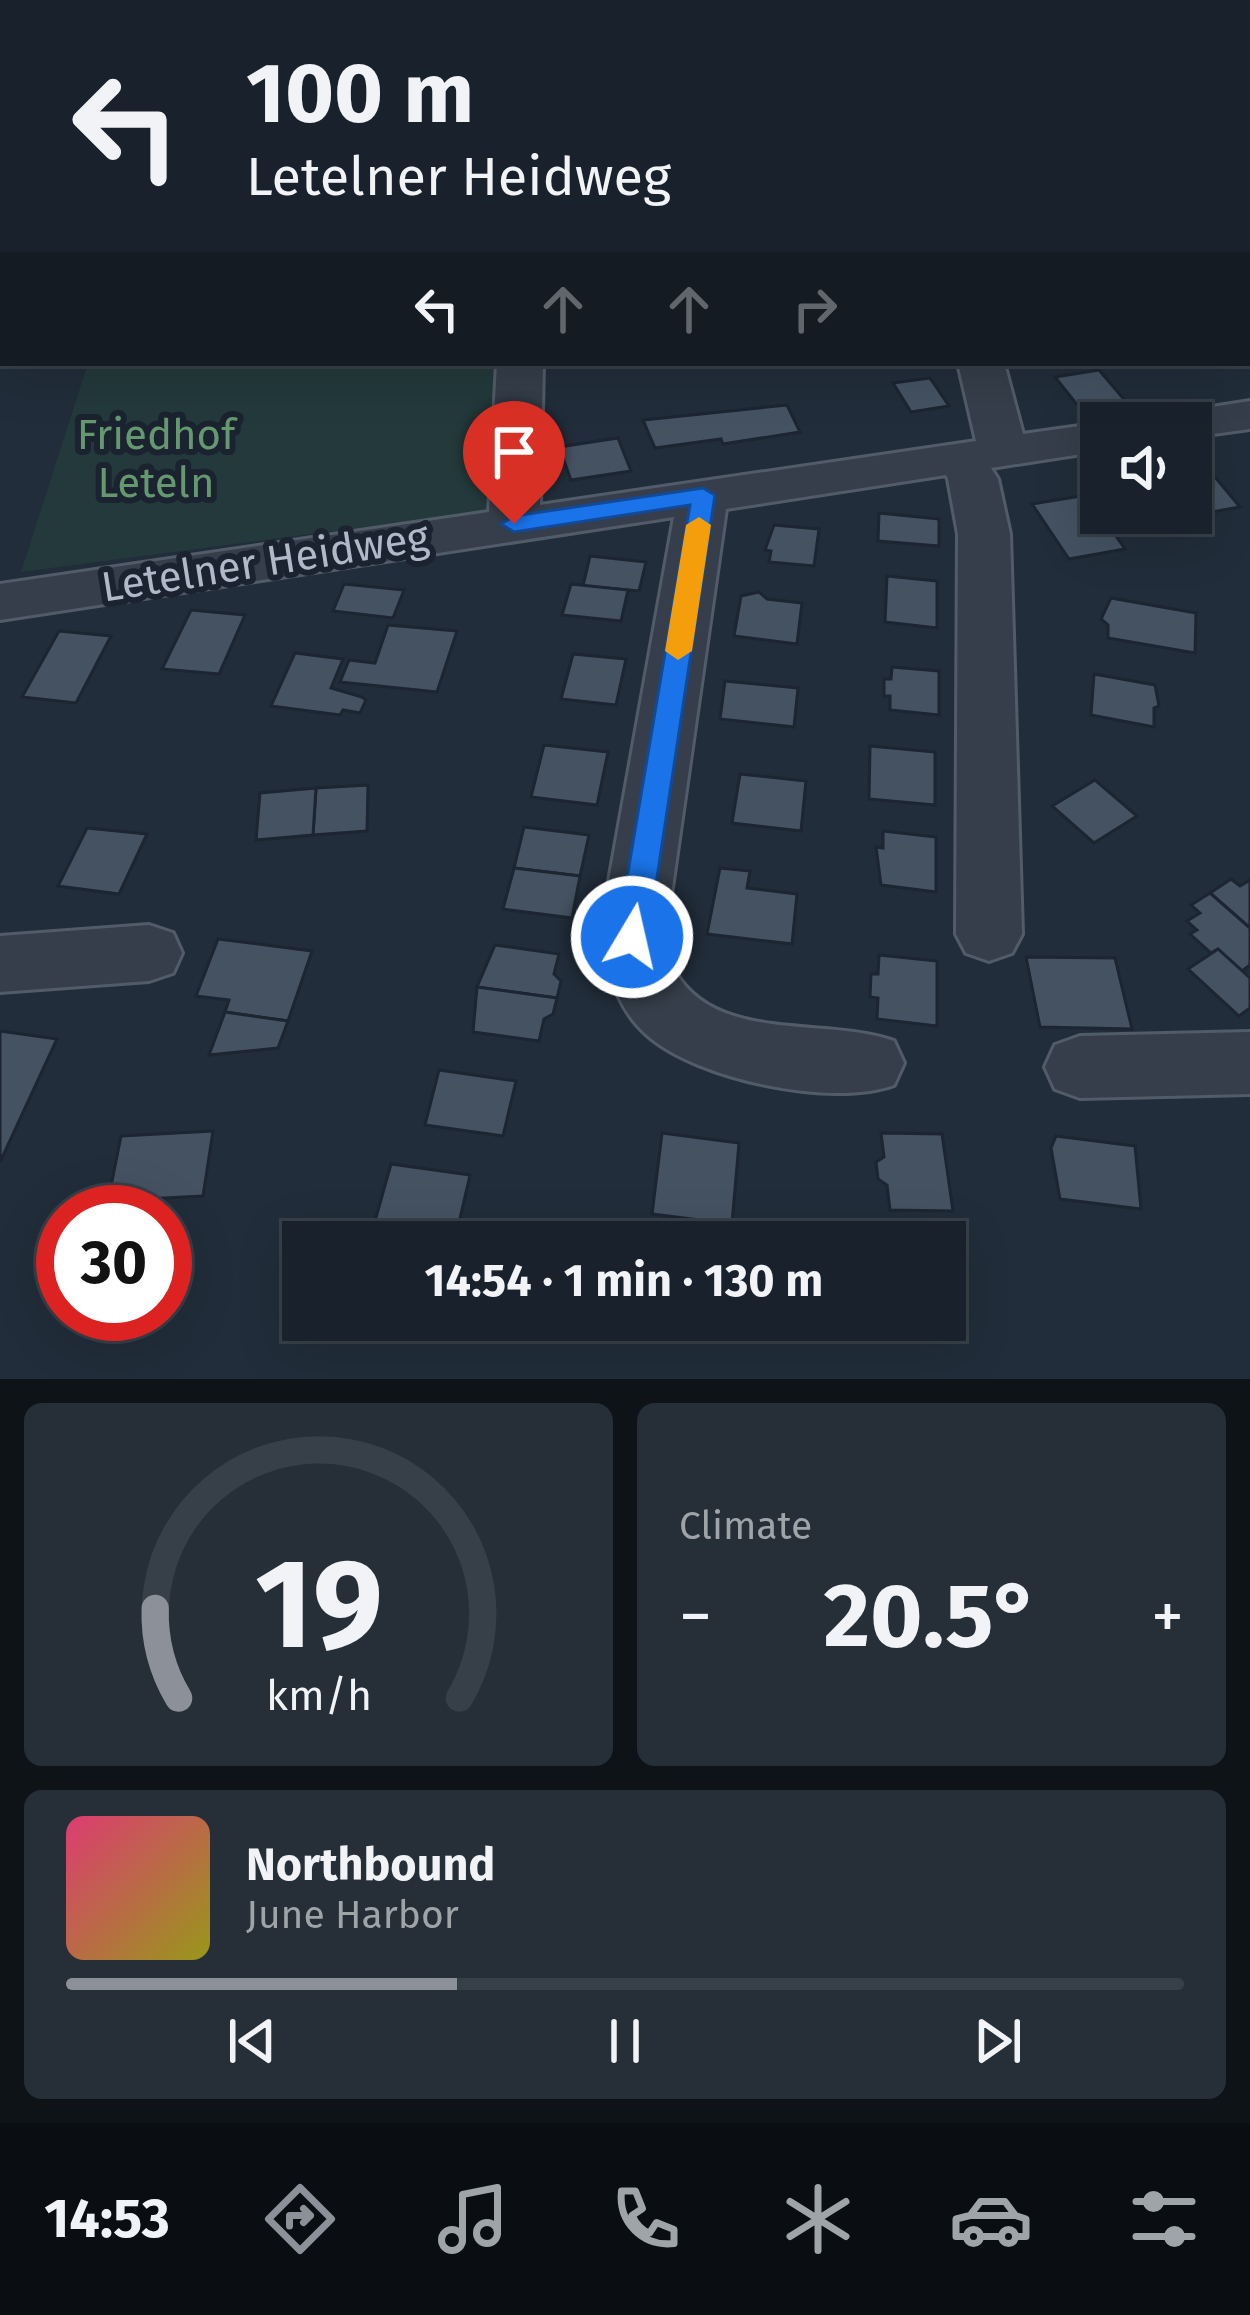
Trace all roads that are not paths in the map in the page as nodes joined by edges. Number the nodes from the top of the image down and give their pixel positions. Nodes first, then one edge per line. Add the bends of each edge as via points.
1 (520, 366) edge
2 (981, 366) edge
3 (1250, 415) edge
4 (1212, 420) edge
5 (1080, 439) edge
6 (980, 454) junction
7 (703, 495) junction
8 (514, 524) junction
9 (0, 602) edge
10 (989, 934) dead end
11 (149, 953) dead end
12 (0, 964) edge
13 (869, 1063) dead end
14 (1250, 1063) edge
15 (1080, 1067) dead end

1 - 8 street
2 - 6 street
3 - 4 street
5 - 6 street, Letelner Heidweg
6 - 7 street, Letelner Heidweg
6 - 10 street via 973,479 982,519
7 - 8 street, Letelner Heidweg
7 - 13 street via 632,937 650,990 692,1030 745,1050
8 - 9 street, Letelner Heidweg
11 - 12 street
14 - 15 street

